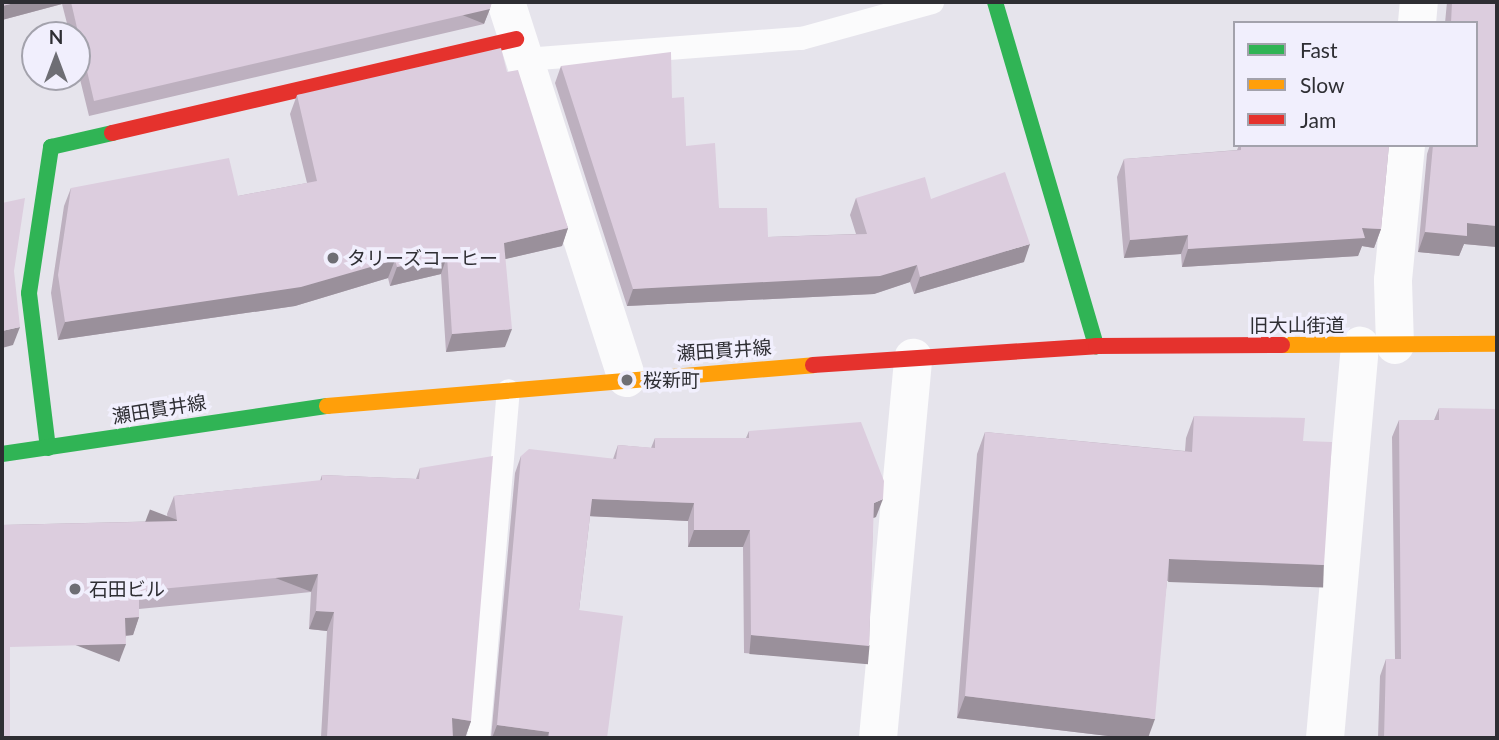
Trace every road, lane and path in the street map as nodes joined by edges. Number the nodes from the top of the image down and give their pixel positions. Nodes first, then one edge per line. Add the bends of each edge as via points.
1 (506, 2) edge
2 (932, 2) edge
3 (995, 2) edge
4 (1419, 2) edge
5 (1417, 21) edge
6 (521, 49) junction
7 (1406, 147) edge
8 (1497, 344) edge
9 (1096, 345) junction
10 (1377, 345) junction
11 (913, 359) junction
12 (626, 377) junction
13 (508, 390) junction
14 (48, 448) junction
15 (2, 454) edge
16 (478, 738) edge
17 (877, 738) edge
18 (1325, 738) edge

1 - 6 street
2 - 6 lane via 801,38
3 - 9 main road
4 - 5 street
6 - 12 street
6 - 14 main road via 51,147 29,293
7 - 10 street via 1393,280
8 - 10 main road, 旧大山街道
9 - 10 main road, 旧大山街道
9 - 11 main road, 瀬田貫井線
10 - 18 street
11 - 12 main road, 瀬田貫井線
11 - 17 street
12 - 13 main road, 瀬田貫井線
13 - 14 main road, 瀬田貫井線 via 360,401
13 - 16 lane
14 - 15 main road, 瀬田貫井線

